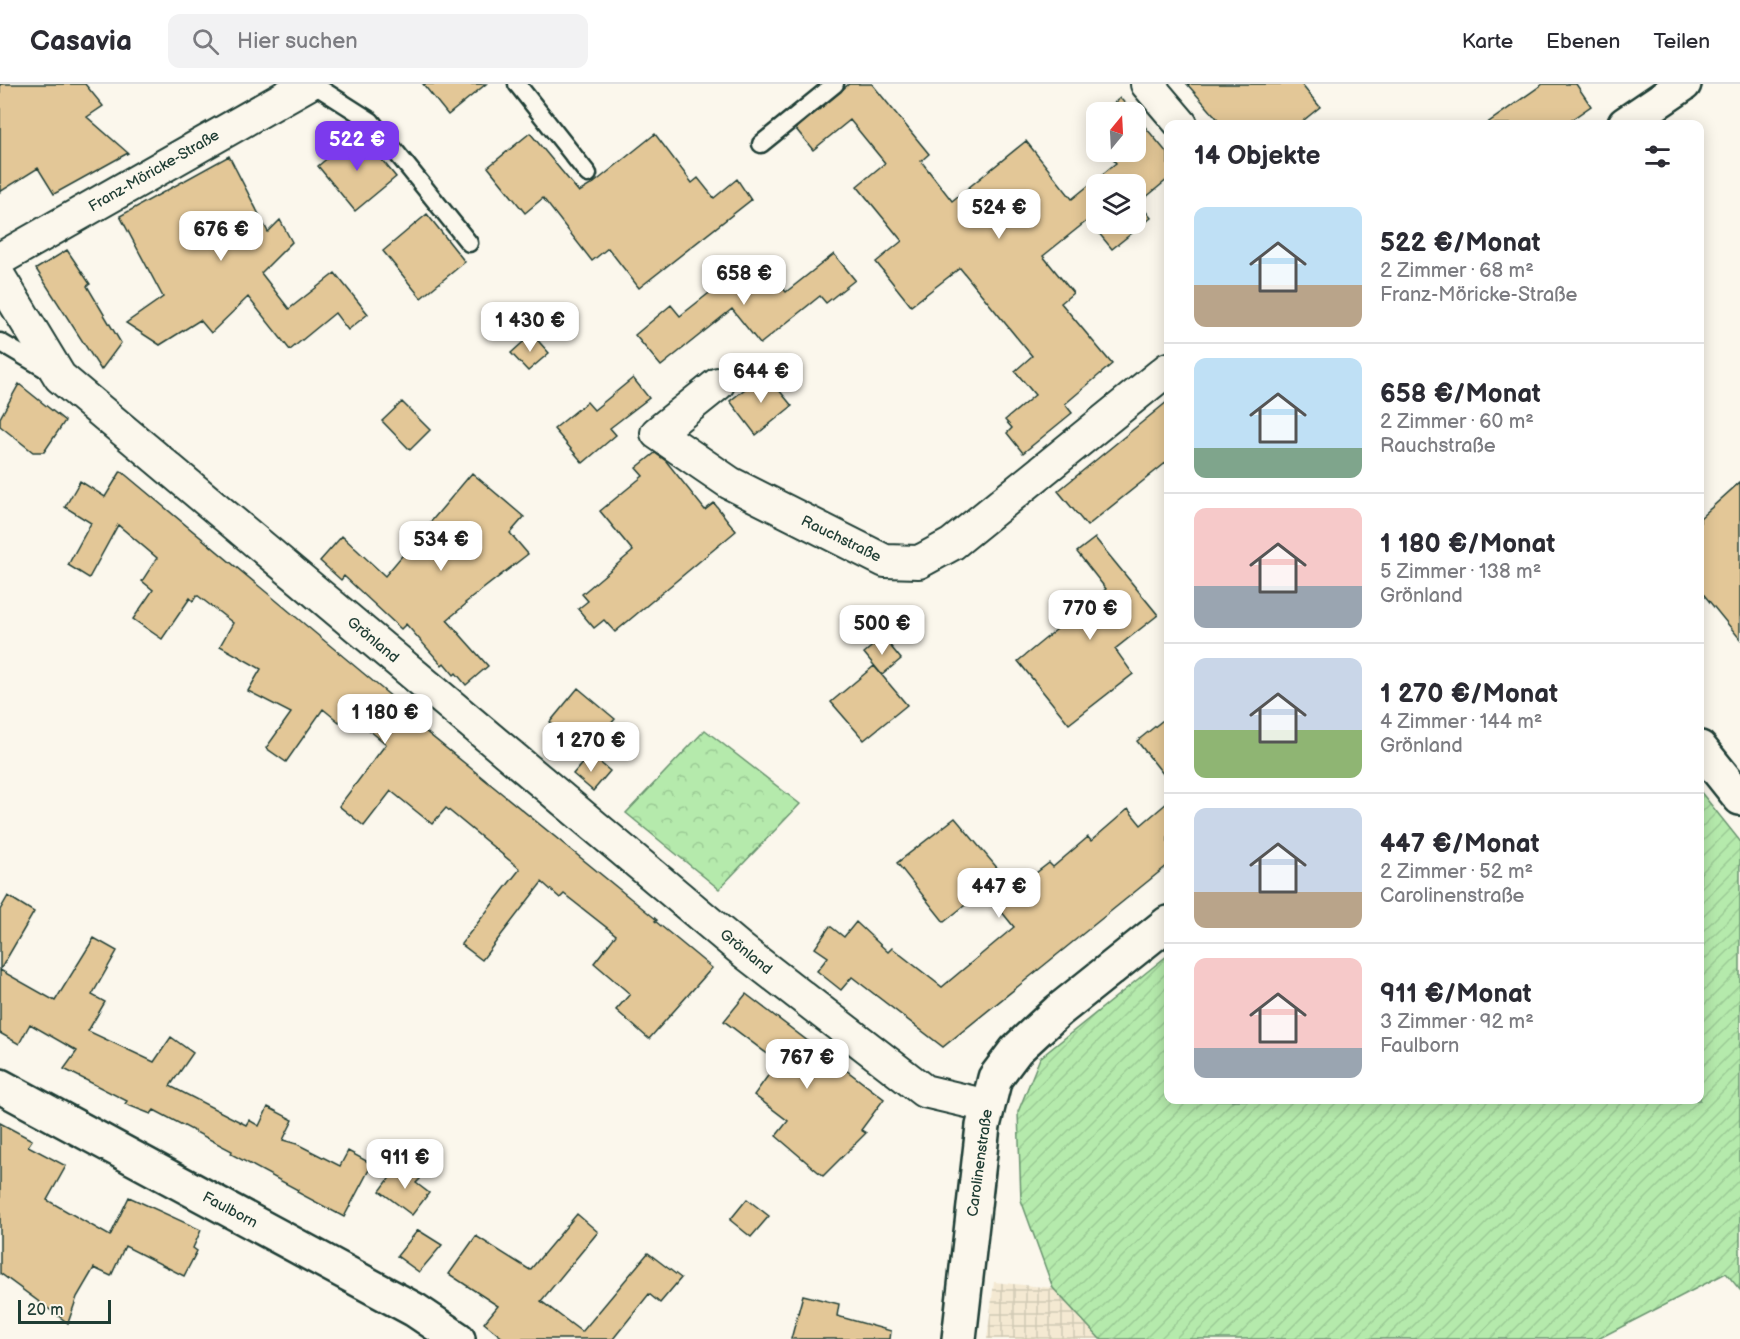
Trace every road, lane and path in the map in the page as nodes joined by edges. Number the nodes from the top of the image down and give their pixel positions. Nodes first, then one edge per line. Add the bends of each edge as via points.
1 (311, 84) edge
2 (517, 84) edge
3 (835, 84) edge
4 (1147, 84) edge
5 (1684, 84) edge
6 (1178, 120) edge
7 (1631, 120) edge
8 (761, 144) dead end
9 (588, 174) dead end
10 (469, 243) dead end
11 (0, 259) edge
12 (0, 278) edge
13 (0, 342) edge
14 (1164, 372) edge
15 (60, 377) junction
16 (718, 384) dead end
17 (1704, 753) edge
18 (1740, 798) edge
19 (1164, 926) edge
20 (0, 1086) edge
21 (988, 1106) junction
22 (458, 1339) edge
23 (959, 1339) edge

1 - 10 lane via 371,121
1 - 11 street, Franz-Möricke-Straße
2 - 9 lane
3 - 8 lane
4 - 6 street
5 - 7 street
12 - 15 street, Grönland
13 - 15 lane
14 - 16 street, Rauchstraße via 952,544 919,562 885,561 730,483 657,433
15 - 21 street, Grönland via 743,951 924,1091
17 - 18 street
19 - 21 street, Carolinenstraße via 1016,1050 995,1078
20 - 22 street, Faulborn via 416,1310
21 - 23 street, Carolinenstraße

